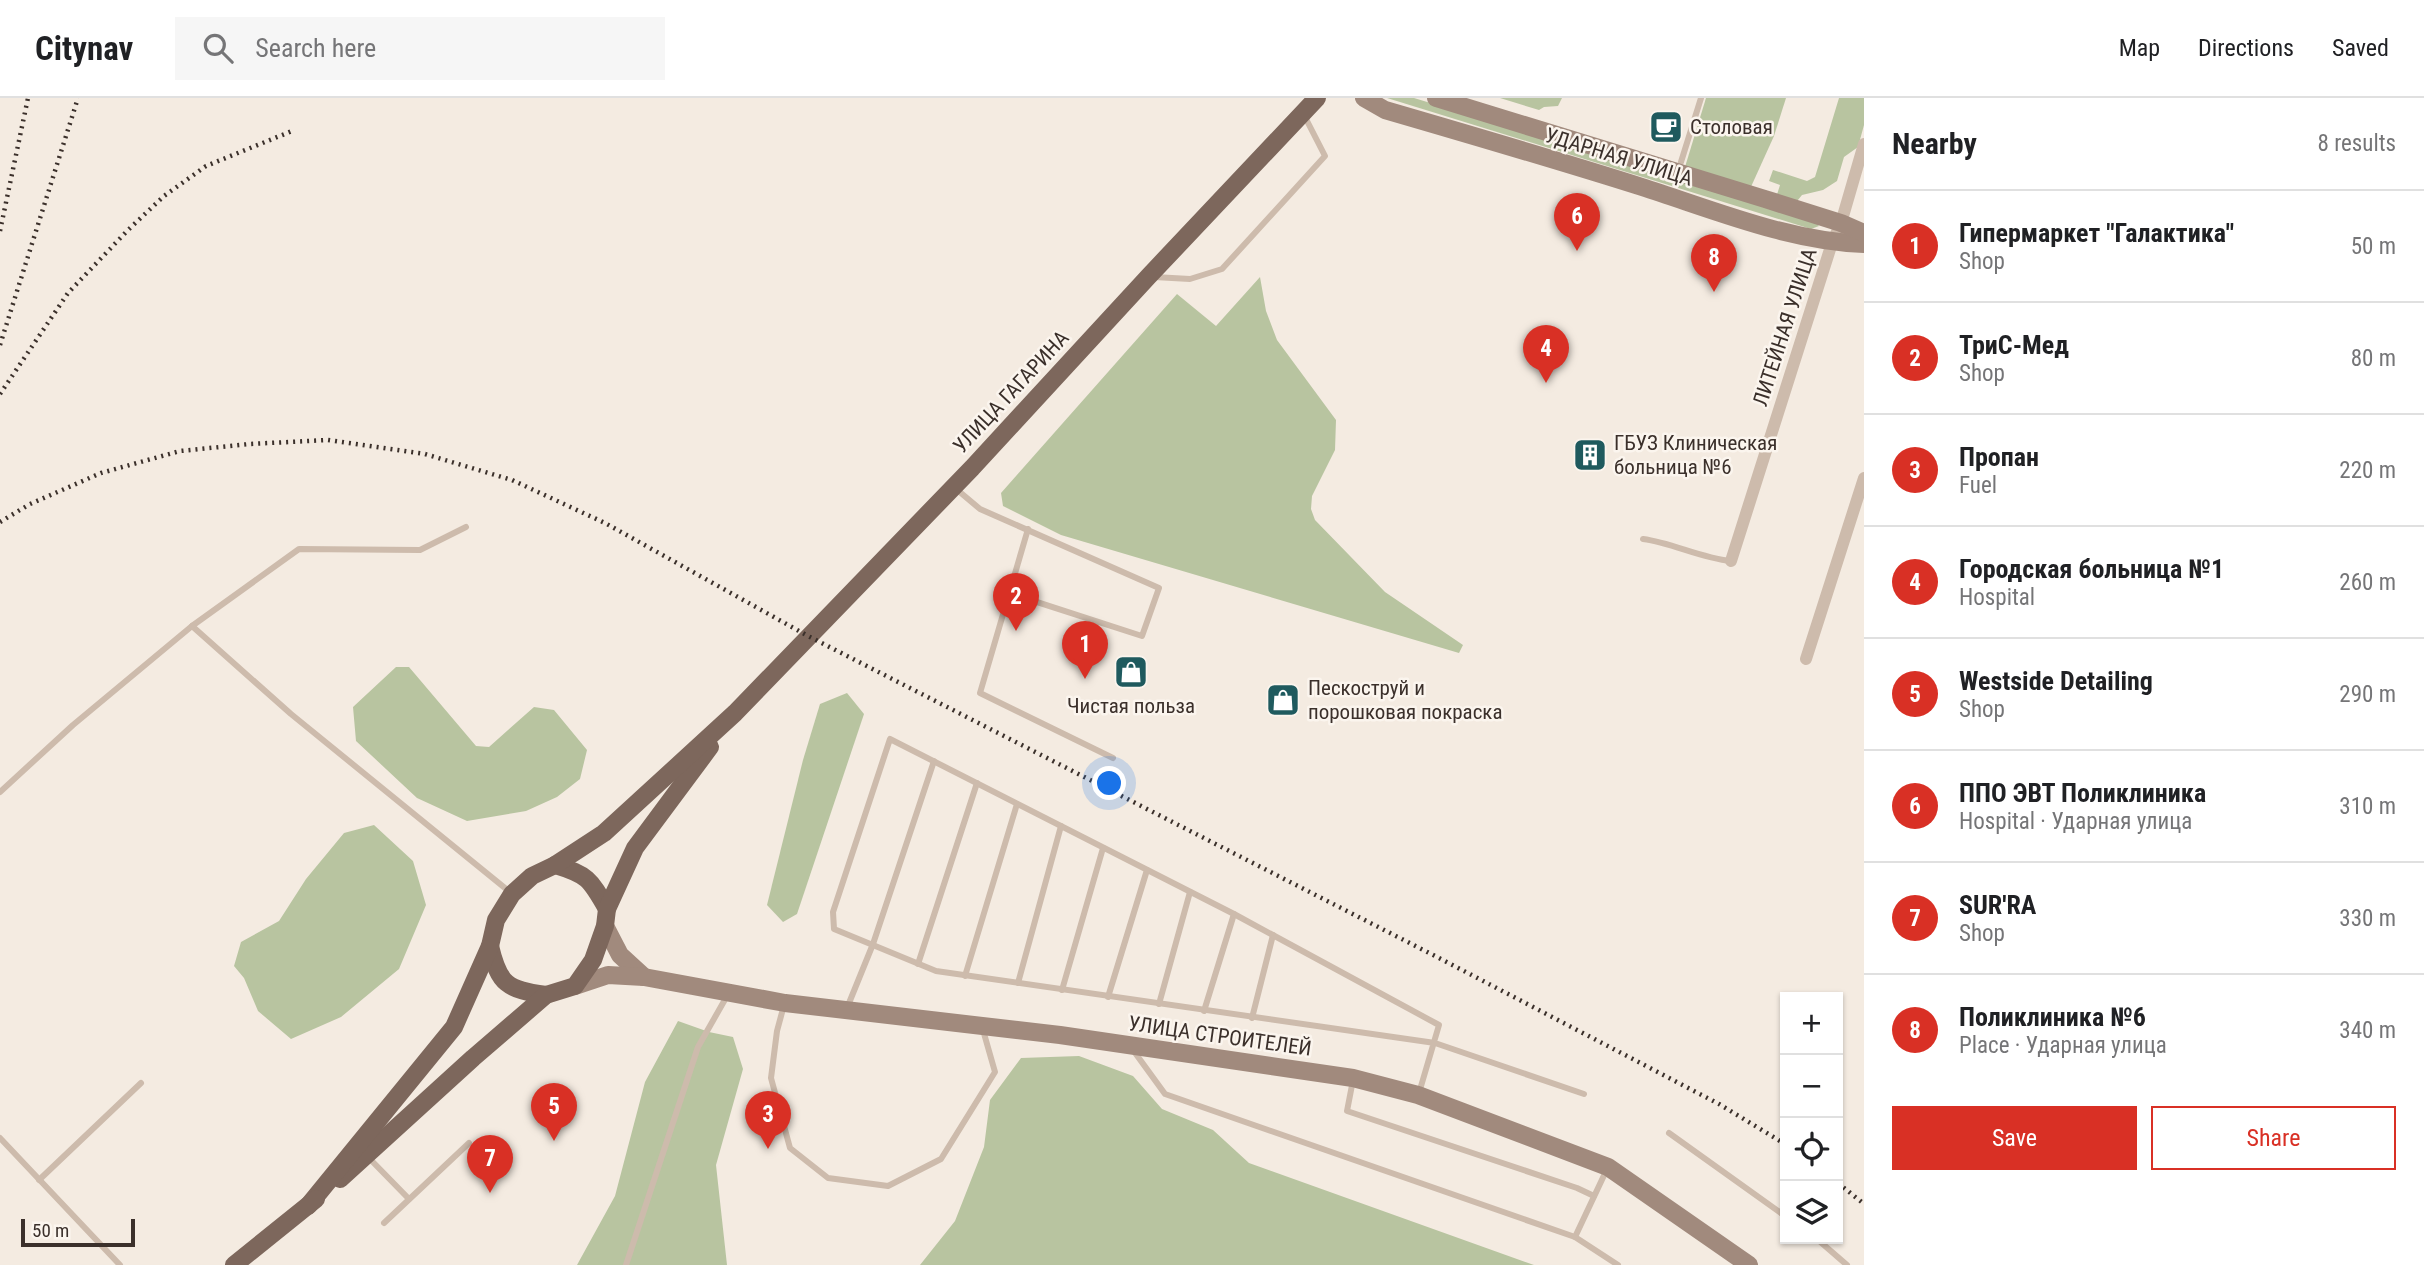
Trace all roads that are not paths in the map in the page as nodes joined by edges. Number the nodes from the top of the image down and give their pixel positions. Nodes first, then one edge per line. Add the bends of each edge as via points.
1 (1317, 98) edge
2 (1436, 98) edge
3 (1701, 98) edge
4 (1367, 99) edge
5 (1303, 113) junction
6 (1864, 144) edge
7 (1681, 162) dead end
8 (1841, 223) junction
9 (1864, 233) edge
10 (1832, 243) junction
11 (1864, 244) edge
12 (1148, 277) junction
13 (1864, 478) edge
14 (954, 487) junction
15 (466, 527) dead end
16 (1028, 529) junction
17 (1643, 539) dead end
18 (1731, 561) joint
19 (1009, 593) junction
20 (192, 626) junction
21 (1806, 659) dead end
22 (735, 713) junction
23 (1113, 758) dead end
24 (934, 761) junction
25 (977, 783) junction
26 (0, 792) edge
27 (1017, 804) junction
28 (1061, 826) junction
29 (1103, 848) junction
30 (555, 865) junction
31 (1147, 870) junction
32 (1190, 892) junction
33 (512, 894) junction
34 (1234, 914) junction
35 (606, 917) junction
36 (1273, 935) junction
37 (873, 944) junction
38 (490, 946) junction
39 (918, 964) junction
40 (965, 976) junction
41 (644, 977) junction
42 (1018, 983) junction
43 (575, 986) junction
44 (1062, 990) junction
45 (729, 993) junction
46 (546, 996) junction
47 (1108, 997) junction
48 (785, 1003) junction
49 (1159, 1004) junction
50 (846, 1010) junction
51 (1204, 1011) junction
52 (1252, 1018) junction
53 (982, 1026) junction
54 (1435, 1043) junction
55 (1130, 1045) junction
56 (1353, 1078) junction
57 (141, 1083) dead end
58 (1584, 1094) dead end
59 (1418, 1095) junction
60 (1669, 1133) dead end
61 (0, 1138) edge
62 (469, 1143) dead end
63 (367, 1156) junction
64 (1608, 1167) junction
65 (39, 1180) junction
66 (1594, 1196) junction
67 (409, 1199) junction
68 (307, 1206) junction
69 (1780, 1212) edge
70 (384, 1223) dead end
71 (1575, 1237) junction
72 (1823, 1244) edge
73 (238, 1264) edge
74 (120, 1265) edge
75 (626, 1265) edge
76 (1618, 1265) edge
77 (1749, 1265) edge
78 (1847, 1265) edge

1 - 5 main road, УЛИЦА ГАГАРИНА
2 - 8 main road, УДАРНАЯ УЛИЦА
3 - 7 lane
4 - 10 main road, УДАРНАЯ УЛИЦА via 1385,110
5 - 12 main road, УЛИЦА ГАГАРИНА
5 - 12 lane via 1325,156 1222,269 1190,279
6 - 8 street, ЛИТЕЙНАЯ УЛИЦА
8 - 9 main road, УДАРНАЯ УЛИЦА
8 - 10 street, ЛИТЕЙНАЯ УЛИЦА
10 - 11 main road, УДАРНАЯ УЛИЦА
10 - 18 street, ЛИТЕЙНАЯ УЛИЦА
12 - 14 main road, УЛИЦА ГАГАРИНА
13 - 21 street
14 - 16 lane via 980,509
14 - 22 main road, УЛИЦА ГАГАРИНА
15 - 20 lane via 420,550 299,549
16 - 19 lane
16 - 19 lane via 1159,588 1143,636
17 - 18 lane
19 - 23 lane via 980,693
20 - 26 lane via 73,724
20 - 33 lane via 291,714
22 - 30 main road via 604,833
22 - 35 main road via 635,848
24 - 25 lane
24 - 37 lane
24 - 37 lane via 890,739 833,912 834,929
25 - 27 lane
25 - 39 lane
27 - 28 lane
27 - 40 lane
28 - 29 lane
28 - 42 lane
29 - 31 lane
29 - 44 lane
30 - 33 main road via 532,876
30 - 35 main road via 578,872 594,886
31 - 32 lane
31 - 47 lane
32 - 34 lane
32 - 49 lane
33 - 38 main road via 496,920
34 - 36 lane
34 - 51 lane
35 - 41 main road via 620,955
35 - 43 main road via 593,960
36 - 52 lane
36 - 54 lane via 1439,1025
37 - 39 lane
37 - 50 lane
38 - 46 main road via 496,971 515,990
38 - 68 main road via 454,1027
39 - 40 lane
40 - 42 lane
41 - 43 main road, УЛИЦА СТРОИТЕЛЕЙ via 608,975
41 - 45 main road, УЛИЦА СТРОИТЕЛЕЙ
42 - 44 lane
43 - 46 main road
44 - 47 lane
45 - 48 main road, УЛИЦА СТРОИТЕЛЕЙ
45 - 75 lane via 698,1047
46 - 63 main road
47 - 49 lane
48 - 50 main road, УЛИЦА СТРОИТЕЛЕЙ
48 - 53 lane via 771,1078 790,1148 828,1178 888,1186 941,1159 995,1072
49 - 51 lane
50 - 53 main road, УЛИЦА СТРОИТЕЛЕЙ
51 - 52 lane
52 - 54 lane
53 - 55 main road, УЛИЦА СТРОИТЕЛЕЙ
54 - 58 lane
54 - 59 lane
55 - 56 main road, УЛИЦА СТРОИТЕЛЕЙ
55 - 71 lane via 1165,1094
56 - 59 main road, УЛИЦА СТРОИТЕЛЕЙ
56 - 66 lane via 1347,1111
57 - 65 lane
59 - 64 main road, УЛИЦА СТРОИТЕЛЕЙ
60 - 69 lane
61 - 65 lane
62 - 67 lane
63 - 67 lane
63 - 68 main road
64 - 66 lane
64 - 77 main road, УЛИЦА СТРОИТЕЛЕЙ
65 - 74 lane
66 - 71 lane
67 - 70 lane
68 - 73 main road
71 - 76 lane
72 - 78 lane

